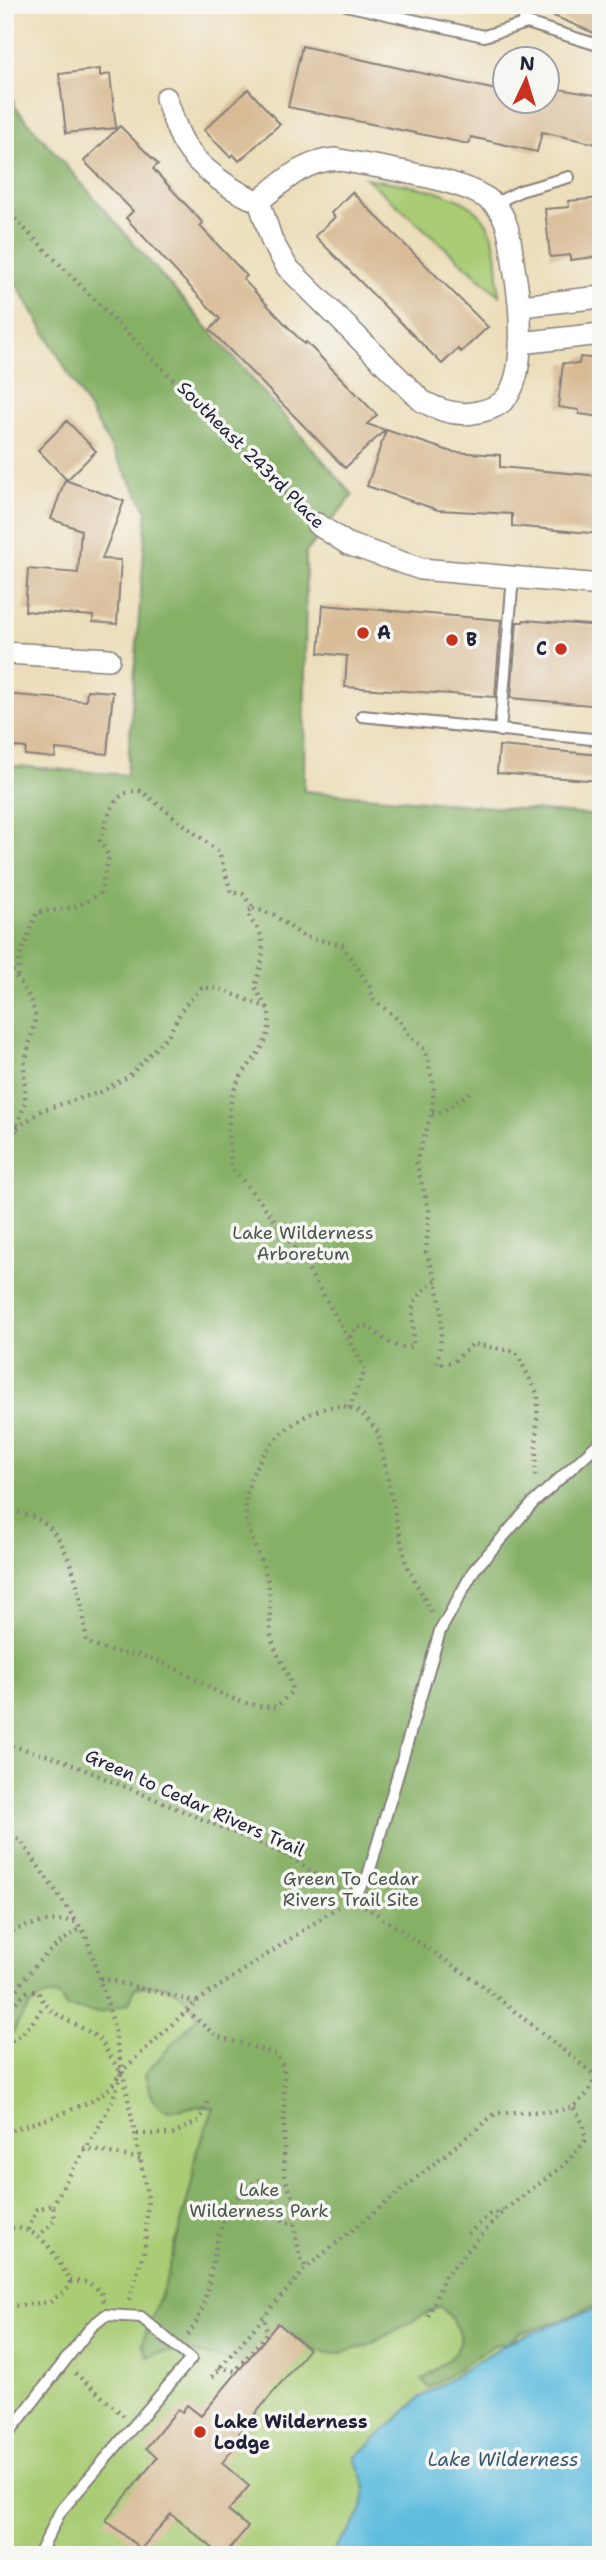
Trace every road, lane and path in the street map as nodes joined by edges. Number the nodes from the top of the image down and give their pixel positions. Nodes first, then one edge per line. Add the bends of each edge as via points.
1 (346, 5) edge
2 (519, 5) edge
3 (527, 23) junction
4 (601, 46) edge
5 (166, 98) dead end
6 (569, 177) dead end
7 (259, 201) junction
8 (494, 204) junction
9 (5, 209) edge
10 (601, 297) edge
11 (521, 306) junction
12 (601, 334) edge
13 (520, 343) junction
14 (317, 524) joint
15 (513, 577) junction
16 (601, 585) edge
17 (5, 653) edge
18 (109, 659) dead end
19 (362, 716) dead end
20 (500, 731) junction
21 (592, 739) dead end
22 (253, 908) junction
23 (5, 960) edge
24 (18, 976) junction
25 (266, 1007) junction
26 (473, 1090) dead end
27 (432, 1113) junction
28 (17, 1128) junction
29 (5, 1163) edge
30 (436, 1280) junction
31 (350, 1337) junction
32 (349, 1408) junction
33 (601, 1441) edge
34 (533, 1503) junction
35 (5, 1507) edge
36 (440, 1632) junction
37 (5, 1744) edge
38 (5, 1832) edge
39 (352, 1898) junction
40 (77, 1922) junction
41 (81, 1928) junction
42 (5, 1933) edge
43 (100, 1978) junction
44 (196, 2002) junction
45 (44, 2005) junction
46 (5, 2010) edge
47 (187, 2011) junction
48 (5, 2043) edge
49 (122, 2072) junction
50 (598, 2078) edge
51 (209, 2099) dead end
52 (573, 2107) junction
53 (5, 2132) edge
54 (137, 2134) junction
55 (83, 2148) junction
56 (142, 2159) junction
57 (53, 2205) junction
58 (503, 2211) junction
59 (294, 2222) junction
60 (5, 2228) edge
61 (28, 2230) junction
62 (468, 2234) dead end
63 (39, 2236) junction
64 (306, 2268) junction
65 (70, 2281) junction
66 (5, 2314) edge
67 (123, 2314) junction
68 (264, 2314) junction
69 (106, 2315) junction
70 (428, 2316) dead end
71 (178, 2347) junction
72 (64, 2363) junction
73 (219, 2367) junction
74 (212, 2377) dead end
75 (111, 2405) dead end
76 (5, 2438) edge
77 (39, 2555) edge

1 - 3 lane via 484,36
2 - 3 lane
3 - 4 lane
5 - 7 street via 191,153 234,191
6 - 8 lane
7 - 8 street via 300,168 335,159 464,187
7 - 13 street via 272,241 287,267 430,406 472,414 505,400
8 - 11 street via 509,232
9 - 14 path, Southeast 243rd Place
10 - 11 street
11 - 13 street
12 - 13 street
14 - 15 street, Southeast 243rd Place via 348,544 421,569
15 - 16 street, Southeast 243rd Place
15 - 20 lane
17 - 18 street
19 - 20 lane
20 - 21 lane
22 - 24 path via 243,894 231,892 219,852 141,791 127,790 118,796 100,841 109,857 100,893 85,904 37,912
22 - 25 path via 248,912 261,945 255,987
22 - 27 path via 274,915 304,937 342,945 373,999 425,1050 434,1086
23 - 24 path
24 - 28 path via 36,1017 24,1065 25,1101
25 - 28 path via 218,988 202,988 184,1006 169,1034 129,1076 101,1092 42,1110
25 - 31 path via 272,1024 265,1046 232,1096 228,1120 231,1168 253,1191
26 - 27 path via 442,1112
27 - 30 path via 416,1161 429,1211 426,1252
28 - 29 path
30 - 31 path via 411,1307 413,1346 402,1349 392,1345 367,1326 356,1328
30 - 34 path via 442,1304 437,1364 453,1362 473,1344 516,1352 538,1395 538,1496
31 - 32 path via 365,1370
32 - 35 path via 327,1408 277,1437 248,1485 246,1512 251,1542 267,1576 269,1629 279,1664 290,1674 292,1691 277,1707 254,1707 153,1659 101,1651 86,1641 77,1583 57,1538 43,1521
32 - 36 path via 366,1415 379,1433 406,1564
33 - 34 lane
34 - 36 lane via 474,1570
36 - 39 lane via 368,1876
37 - 39 path, Green to Cedar Rivers Trail via 57,1758 287,1854
38 - 40 path via 21,1841
39 - 44 path
39 - 50 path, Green to Cedar Rivers Trail via 479,1983
40 - 41 path
40 - 42 path via 40,1921
41 - 43 path
41 - 46 path via 48,1950
43 - 44 path
43 - 49 path
44 - 47 path
45 - 46 path via 33,1989
45 - 48 path via 31,2025
45 - 49 path via 101,2040 107,2057
47 - 49 path
47 - 59 path via 216,2036 261,2047 280,2061 285,2082 284,2175 293,2199
49 - 53 path via 92,2101
49 - 54 path
49 - 55 path via 117,2092
50 - 52 path
51 - 54 path via 200,2120 173,2134
52 - 58 path via 584,2125 585,2141 564,2165
52 - 64 path via 496,2113
54 - 56 path
55 - 56 path
55 - 57 path
56 - 67 path via 148,2198 145,2247
57 - 61 path via 37,2209
57 - 63 path via 55,2220
58 - 62 path via 496,2210
58 - 70 path via 445,2276
59 - 64 path
59 - 71 path via 284,2222 269,2185 261,2179 238,2197 220,2223 215,2266 195,2325
60 - 61 path
61 - 63 path
63 - 65 path
64 - 68 path
65 - 66 path via 70,2287 50,2302 15,2306
65 - 69 path via 88,2282 102,2292
67 - 69 lane
67 - 71 lane via 141,2317
68 - 73 path
68 - 73 path via 267,2334 235,2371
69 - 72 lane
71 - 77 lane via 191,2359 60,2512
72 - 75 path
72 - 76 lane
73 - 74 path

